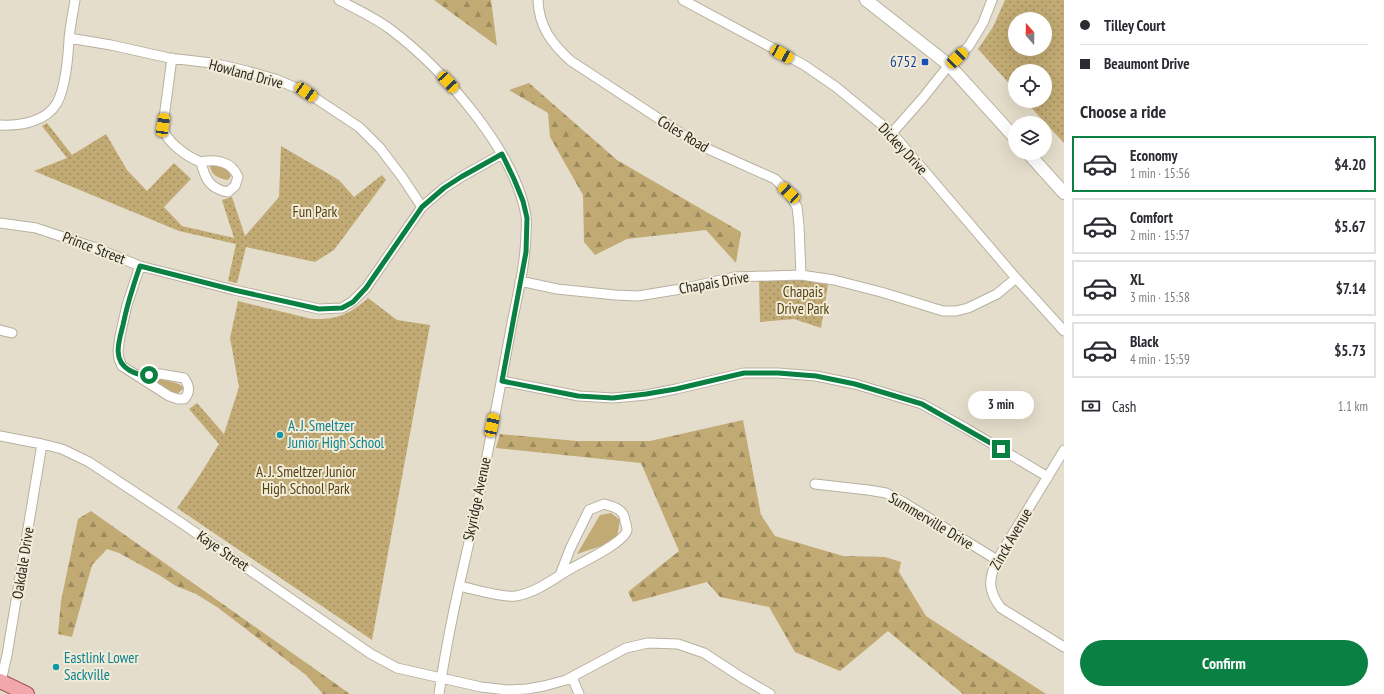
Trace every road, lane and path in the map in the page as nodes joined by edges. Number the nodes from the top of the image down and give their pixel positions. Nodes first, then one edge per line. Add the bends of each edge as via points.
1 (75, 0) edge
2 (339, 0) edge
3 (538, 0) edge
4 (683, 0) edge
5 (866, 0) edge
6 (992, 0) edge
7 (69, 38) junction
8 (172, 58) junction
9 (949, 65) junction
10 (0, 125) edge
11 (1008, 130) edge
12 (892, 133) junction
13 (502, 154) junction
14 (1034, 160) edge
15 (200, 162) dead end
16 (1064, 193) edge
17 (422, 207) junction
18 (0, 223) edge
19 (140, 266) junction
20 (801, 275) junction
21 (1016, 278) junction
22 (520, 281) junction
23 (0, 330) edge
24 (1064, 331) edge
25 (12, 333) dead end
26 (137, 375) junction
27 (502, 381) junction
28 (0, 436) edge
29 (42, 444) junction
30 (1064, 450) edge
31 (1048, 477) junction
32 (815, 484) dead end
33 (996, 560) junction
34 (560, 575) junction
35 (459, 586) junction
36 (1064, 647) edge
37 (441, 677) junction
38 (572, 677) junction
39 (0, 681) edge
40 (27, 694) edge
41 (439, 694) edge
42 (579, 694) edge
43 (770, 694) edge

1 - 7 street
2 - 13 street, Skyridge Avenue via 388,28 416,50 464,100
3 - 20 street, Coles Road via 544,29 556,47 571,61 699,145 775,179 789,193 797,207
4 - 12 street, Dickey Drive via 804,65 836,87
5 - 9 main road
6 - 9 street via 983,23 969,46
7 - 8 street, Howland Drive
7 - 10 street via 62,90 50,112 28,123
8 - 15 street via 163,129 184,154
8 - 17 street, Howland Drive via 247,71 306,92 359,128 380,148
9 - 11 main road
9 - 12 street
12 - 21 street, Dickey Drive
13 - 17 street, Prince Street via 444,188
13 - 22 street, Skyridge Avenue via 523,201 527,218 526,252
14 - 16 main road
17 - 19 street, Prince Street via 366,288 353,302 342,308 319,309
18 - 19 street, Prince Street via 36,228 56,234
19 - 26 street via 127,304 118,351 122,366
20 - 21 street, Chapais Drive via 834,280 943,311 968,308 997,294
20 - 22 street, Chapais Drive via 735,277 638,296 565,290
21 - 24 street, Dickey Drive
22 - 27 street, Skyridge Avenue
23 - 25 street
26 - 26 street via 160,374 184,378 189,387 188,394 184,399 169,396
27 - 31 street via 578,396 613,398 676,389 744,373 816,376 855,384 922,404
27 - 35 street, Skyridge Avenue
28 - 29 street, Kaye Street
29 - 37 street, Kaye Street via 62,449 120,481 388,664
29 - 39 street, Oakdale Drive via 8,655
30 - 31 street, Zinck Avenue
31 - 33 street, Zinck Avenue
32 - 33 street, Summerville Drive via 886,493
33 - 36 street, Zinck Avenue via 991,573 990,589 1001,608
34 - 34 street via 589,510 604,504 619,509 625,518 627,531 623,536 613,546
34 - 35 street via 549,584 514,596
35 - 37 street, Skyridge Avenue
37 - 38 street, Kaye Street via 481,687 507,690 544,686
37 - 41 street, Skyridge Avenue
38 - 42 street
38 - 43 street, Kaye Street via 626,648 648,643 672,643 704,653
39 - 40 main road

